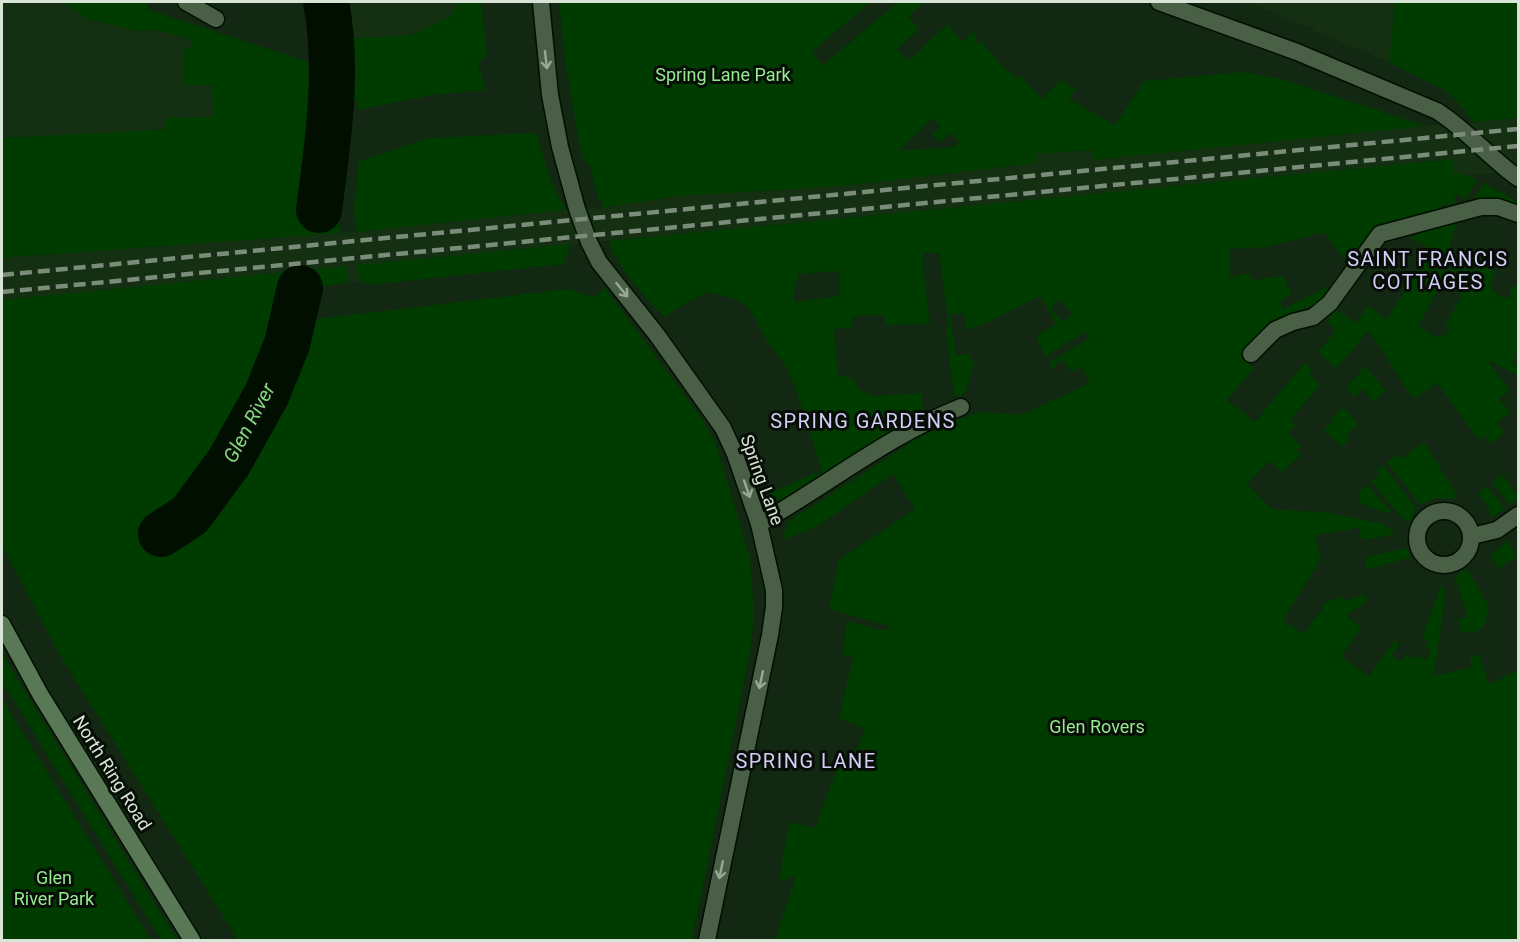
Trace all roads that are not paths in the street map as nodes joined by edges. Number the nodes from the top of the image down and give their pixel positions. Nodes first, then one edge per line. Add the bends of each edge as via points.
1 (186, 2) edge
2 (541, 2) edge
3 (1159, 2) edge
4 (216, 19) dead end
5 (1518, 178) edge
6 (1518, 214) edge
7 (1251, 354) dead end
8 (961, 407) dead end
9 (1518, 515) edge
10 (759, 524) junction
11 (1472, 536) dead end
12 (2, 624) edge
13 (192, 940) edge
14 (707, 940) edge

1 - 4 street
2 -> 10 street, Spring Lane via 550,95 560,147 589,242 599,262 723,428
3 - 5 street via 1364,79 1437,111
6 - 7 street via 1498,207 1481,207 1380,234 1330,303 1313,317 1275,330
8 - 10 street via 897,440
9 - 11 street via 1497,530
10 -> 14 street, Spring Lane via 774,590 774,607
12 - 13 main road, North Ring Road via 40,694

